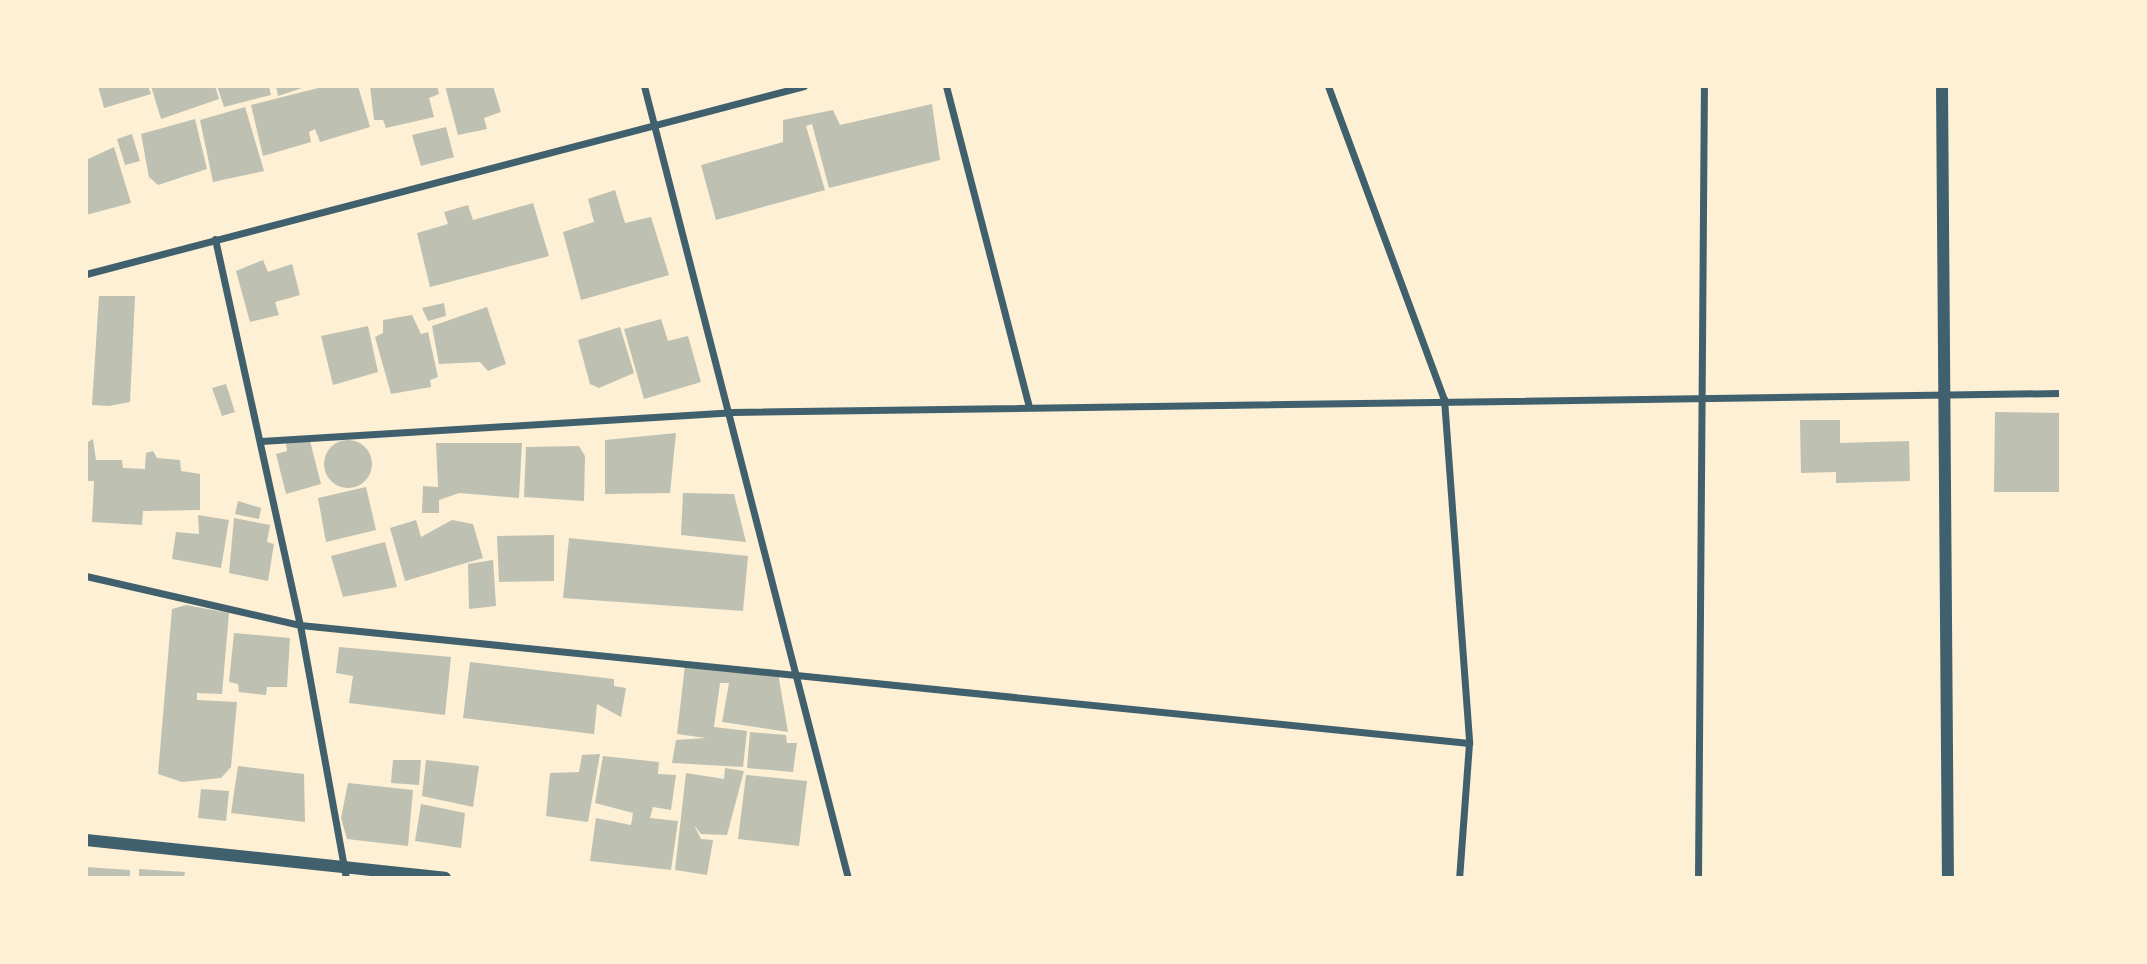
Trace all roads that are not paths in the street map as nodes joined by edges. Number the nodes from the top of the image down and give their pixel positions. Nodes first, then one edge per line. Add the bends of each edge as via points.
1 (644, 86) edge
2 (804, 86) edge
3 (946, 86) edge
4 (1328, 86) edge
5 (1704, 86) edge
6 (1942, 86) edge
7 (655, 126) junction
8 (215, 239) junction
9 (86, 275) edge
10 (2061, 393) edge
11 (1948, 394) junction
12 (1444, 399) junction
13 (1704, 400) junction
14 (1029, 406) junction
15 (732, 412) junction
16 (261, 441) junction
17 (86, 576) edge
18 (300, 625) junction
19 (797, 672) junction
20 (1469, 743) junction
21 (86, 841) edge
22 (346, 875) edge
23 (445, 878) edge
24 (848, 878) edge
25 (1459, 878) edge
26 (1698, 878) edge
27 (1948, 878) edge

1 - 7 street
2 - 7 street
3 - 14 street
4 - 12 street
5 - 13 street
6 - 11 street
7 - 8 street
7 - 15 street
8 - 9 street
8 - 16 street
10 - 11 street
11 - 13 street
11 - 27 street
12 - 13 street
12 - 14 street
12 - 20 street
13 - 26 street
14 - 15 street
15 - 16 street
15 - 19 street
16 - 18 street
17 - 18 street
18 - 19 street
18 - 22 street
19 - 20 street
19 - 24 street
20 - 25 street
21 - 22 street
22 - 23 street

